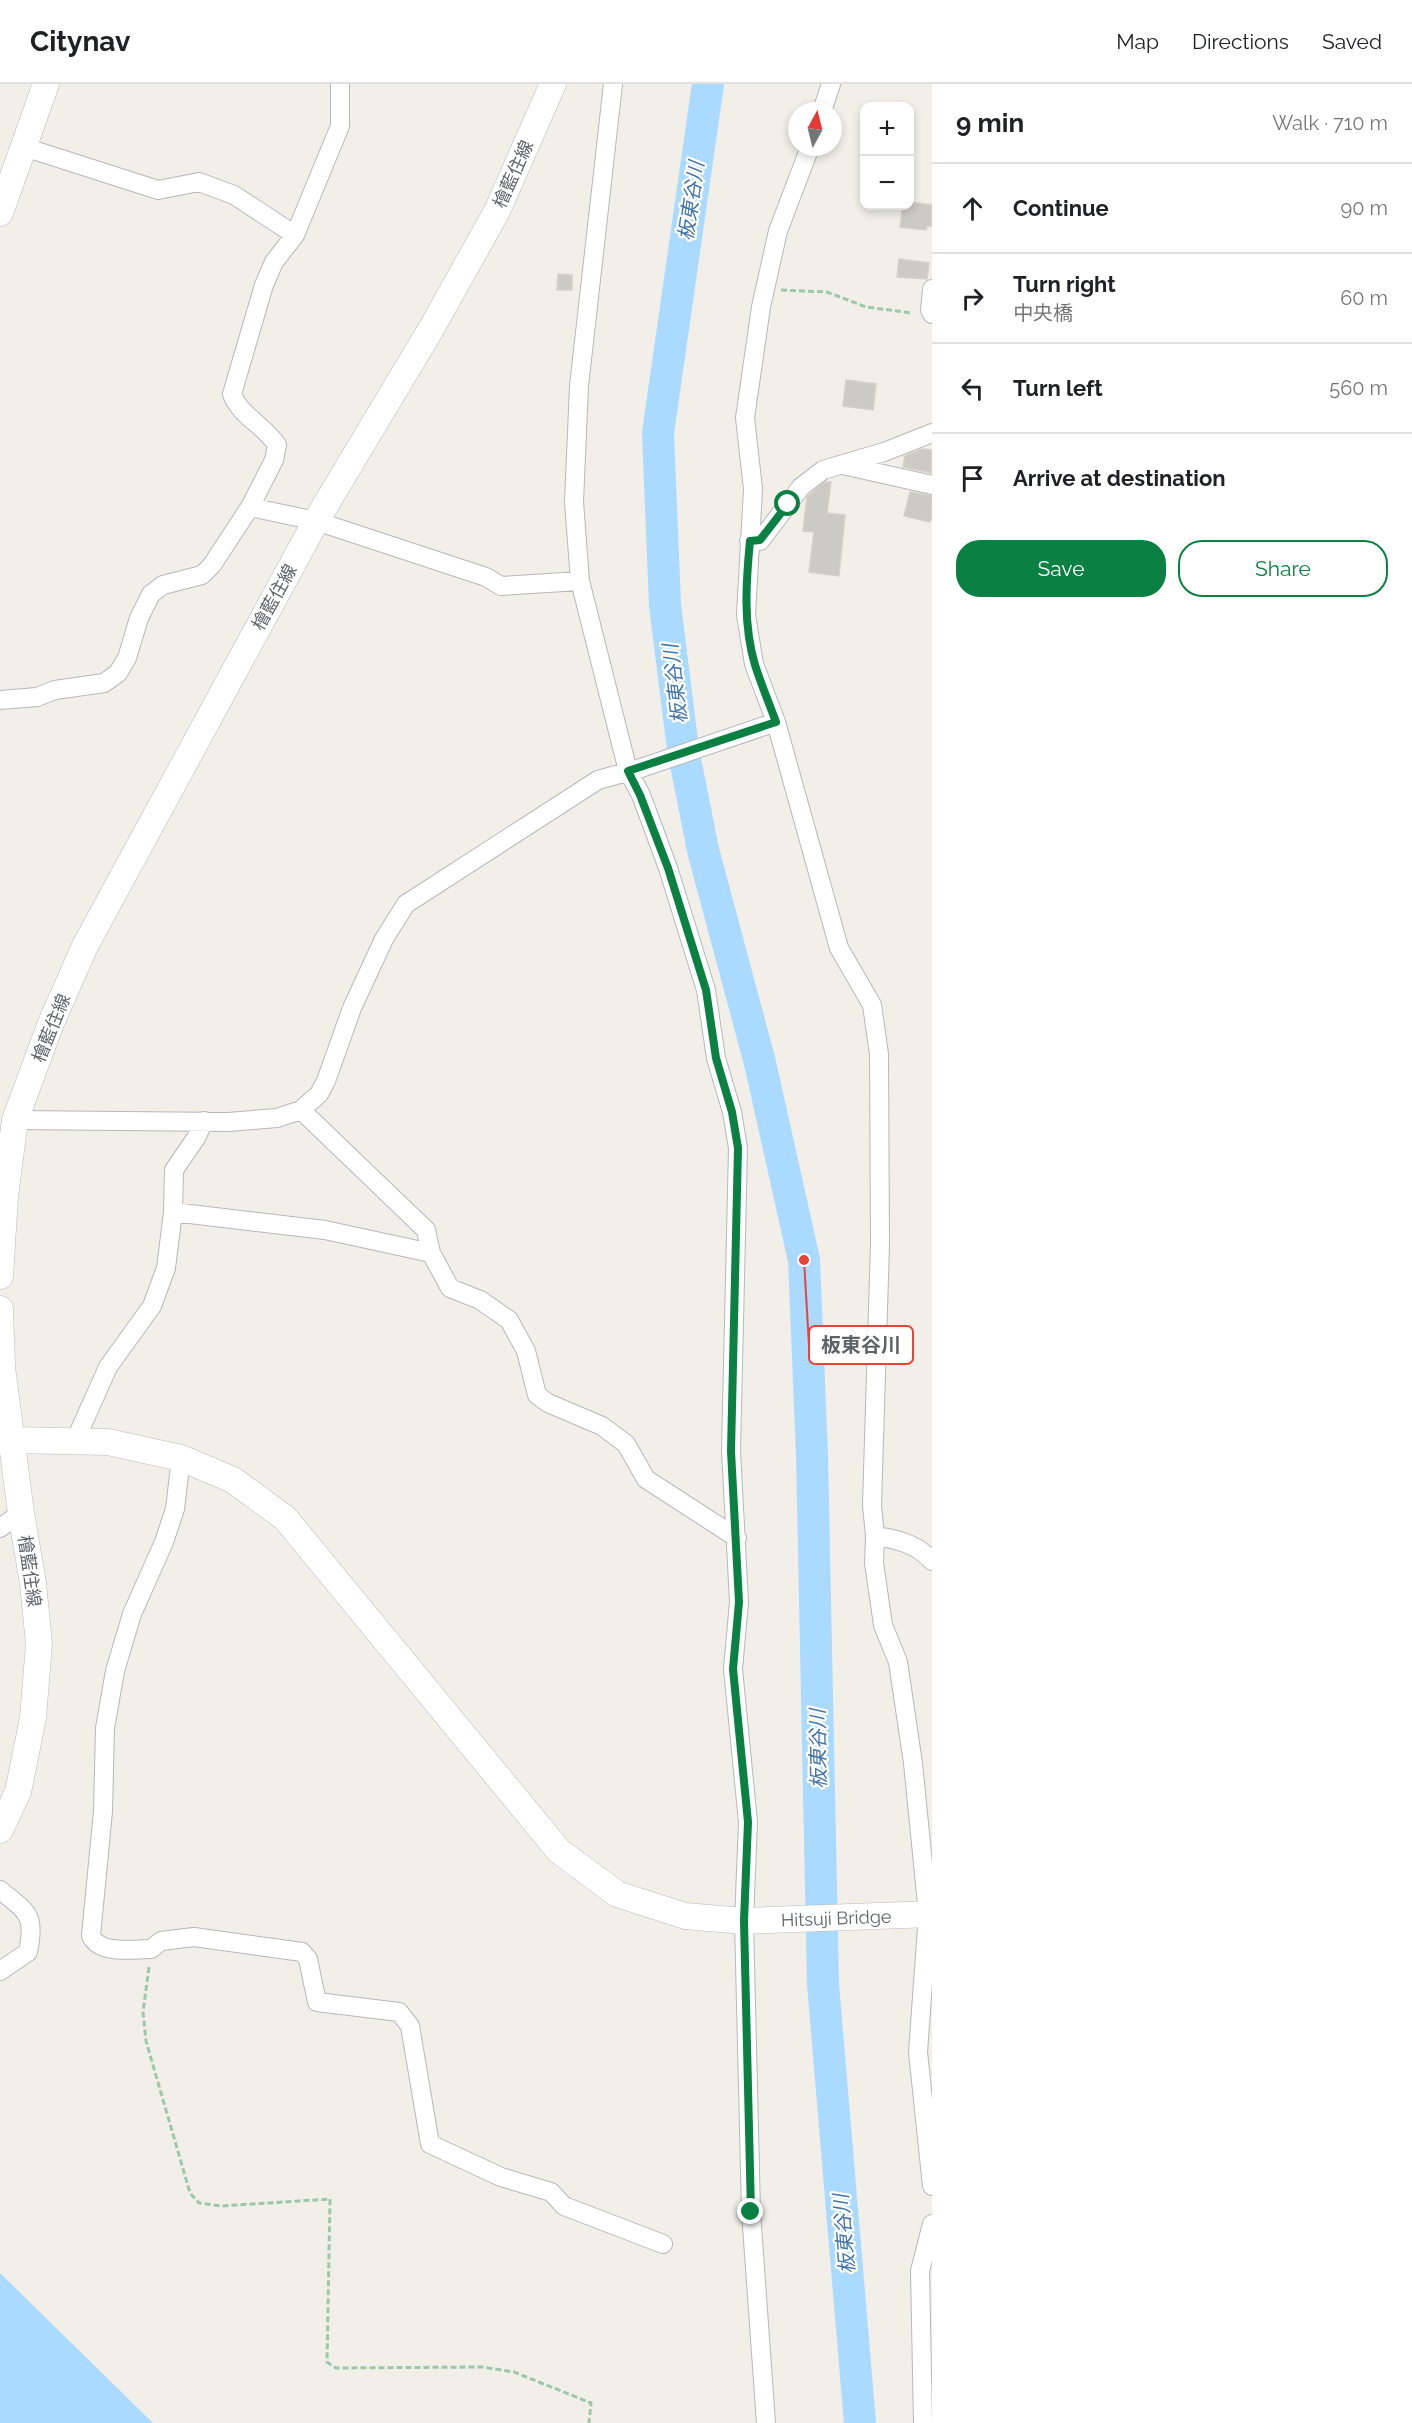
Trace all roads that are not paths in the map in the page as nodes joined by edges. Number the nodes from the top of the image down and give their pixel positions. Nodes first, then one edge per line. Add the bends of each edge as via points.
1 (46, 84) edge
2 (340, 84) edge
3 (553, 84) edge
4 (613, 84) edge
5 (831, 84) edge
6 (825, 102) edge
7 (24, 147) junction
8 (807, 156) edge
9 (0, 213) edge
10 (295, 235) junction
11 (932, 290) edge
12 (926, 314) edge
13 (932, 433) edge
14 (839, 464) junction
15 (932, 484) edge
16 (250, 507) junction
17 (316, 521) junction
18 (750, 541) junction
19 (580, 581) junction
20 (0, 700) edge
21 (770, 724) junction
22 (635, 769) junction
23 (301, 1110) junction
24 (8, 1120) edge
25 (204, 1121) junction
26 (173, 1212) junction
27 (431, 1253) junction
28 (0, 1276) edge
29 (0, 1309) edge
30 (7, 1434) edge
31 (75, 1441) junction
32 (181, 1458) junction
33 (10, 1521) edge
34 (875, 1536) junction
35 (737, 1538) junction
36 (932, 1561) edge
37 (0, 1830) edge
38 (0, 1890) edge
39 (930, 1914) edge
40 (744, 1921) junction
41 (0, 1971) edge
42 (932, 2186) edge
43 (932, 2224) edge
44 (663, 2244) dead end
45 (766, 2423) edge
46 (923, 2423) edge

1 - 7 main road
2 - 10 street via 340,126
3 - 17 main road, 檜藍住線 via 497,211
4 - 19 street via 579,386 574,502
5 - 6 street
7 - 9 main road
7 - 10 street via 158,190 199,182 234,195
8 - 18 street via 778,231 745,418 753,489
10 - 16 street via 274,262 264,285 232,394 237,407 269,433 277,445 274,460
11 - 12 street
13 - 14 street
14 - 15 street
14 - 18 street via 823,470 801,487 760,540
16 - 17 street
16 - 20 street via 202,575 163,585 151,594 118,673 104,682 55,690 37,698
17 - 19 street via 486,577 501,586
17 - 24 main road, 檜藍住線 via 85,946
18 - 21 street via 746,615
19 - 22 street
21 - 22 street
21 - 34 street via 839,948 872,1005 879,1054 880,1244 872,1505
22 - 23 street via 598,780 406,903 384,939 352,1008 326,1081
22 - 35 street via 640,795 668,868 706,990 716,1058 738,1148 731,1451
23 - 25 street via 277,1118
23 - 27 street via 426,1230
24 - 25 street
24 - 28 main road, 檜藍住線
25 - 26 street via 174,1170
26 - 27 street via 325,1230
26 - 31 street via 166,1268 152,1306 108,1367
27 - 35 street via 450,1288 480,1300 509,1320 526,1351 537,1395 602,1426 626,1444 645,1479
29 - 30 main road, 檜藍住線
30 - 31 main road, Hitsuji Bridge
30 - 33 main road, 檜藍住線
31 - 32 main road, Hitsuji Bridge via 108,1442
32 - 40 main road, Hitsuji Bridge via 233,1480 285,1518 559,1851 617,1894 685,1916
32 - 44 street via 175,1509 132,1614 115,1671 105,1728 103,1811 91,1936 95,1944 151,1950 161,1941 194,1937 302,1953 308,1959 317,2002 399,2012 410,2026 430,2144 501,2177 551,2192 564,2206
33 - 37 main road, 檜藍住線 via 33,1582 39,1644 33,1718 18,1792
34 - 36 street via 900,1540
34 - 39 street via 874,1563 883,1625 898,1662 913,1763
35 - 40 street via 739,1602 733,1669 748,1822
38 - 41 street via 28,1913 33,1932 28,1952
39 - 40 main road, Hitsuji Bridge
39 - 42 street via 918,2052
40 - 45 street via 751,2212
43 - 46 street via 920,2271

